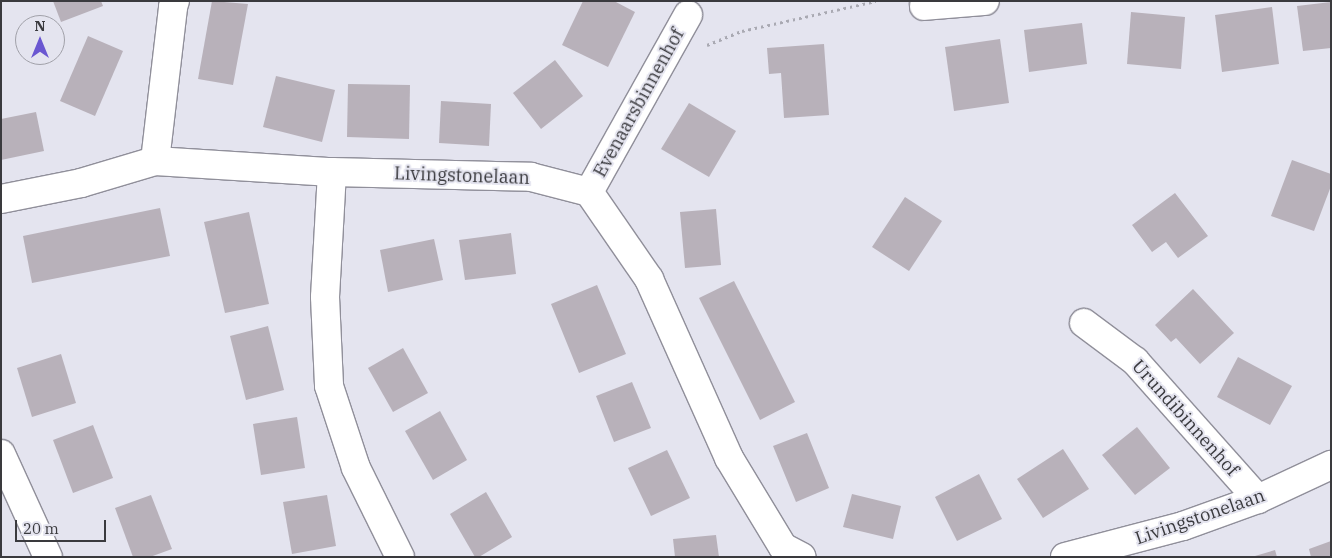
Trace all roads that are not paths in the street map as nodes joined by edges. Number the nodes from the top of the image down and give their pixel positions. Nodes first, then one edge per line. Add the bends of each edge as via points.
1 (175, 1) edge
2 (969, 2) edge
3 (924, 6) dead end
4 (688, 15) dead end
5 (155, 161) junction
6 (332, 172) junction
7 (589, 192) junction
8 (1, 199) edge
9 (1084, 323) dead end
10 (1, 454) edge
11 (1331, 465) edge
12 (1258, 499) junction
13 (48, 557) edge
14 (400, 557) edge
15 (802, 557) edge
16 (1065, 557) edge

1 - 5 street
2 - 3 street
4 - 7 street, Evenaarsbinnenhof
5 - 6 street, Livingstonelaan
5 - 8 street, Livingstonelaan via 81,183
6 - 7 street, Livingstonelaan via 531,177
6 - 14 street via 324,297 329,386 356,468
7 - 15 street via 649,279 729,458 783,547
9 - 12 street, Urundibinnenhof via 1135,360
10 - 13 street
11 - 12 street, Livingstonelaan
12 - 16 street, Livingstonelaan via 1183,526

